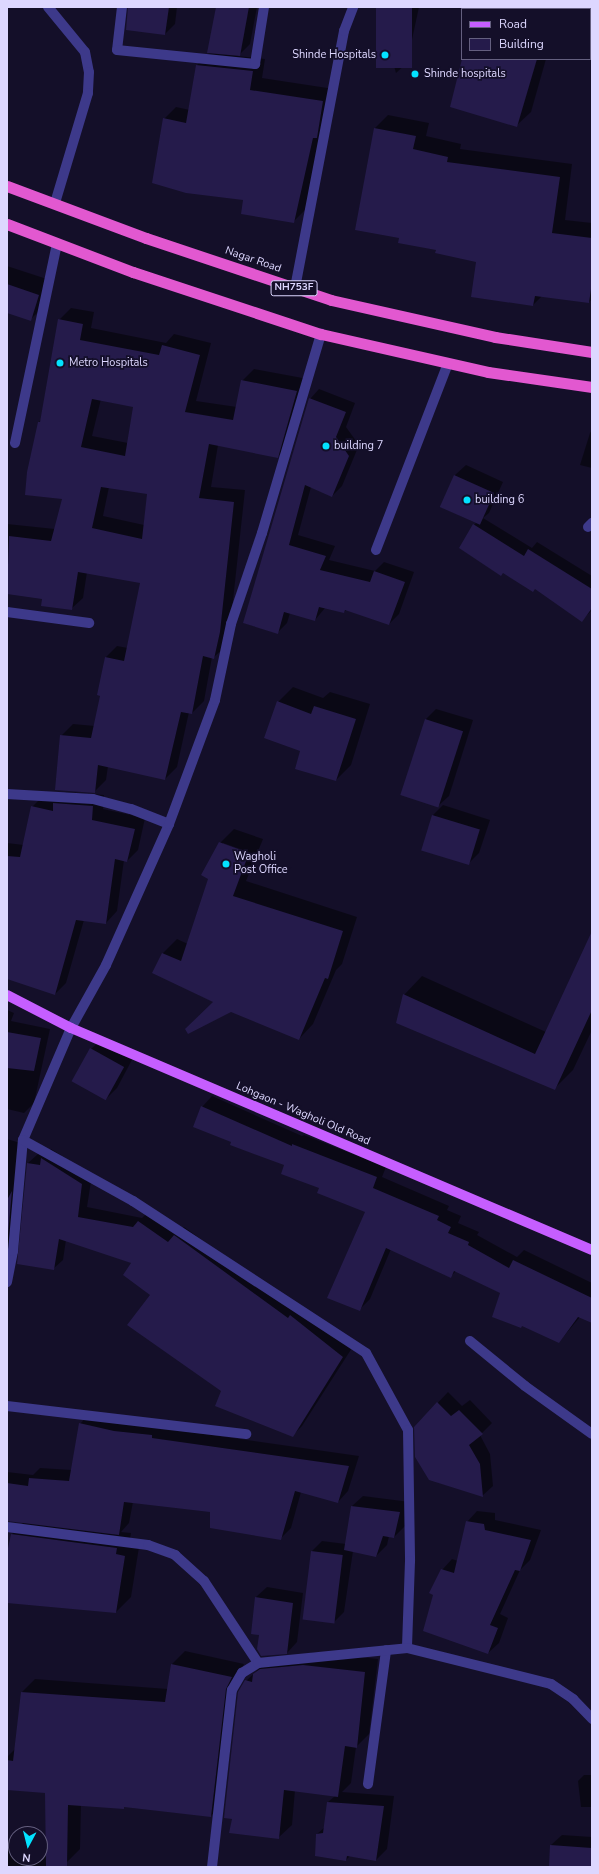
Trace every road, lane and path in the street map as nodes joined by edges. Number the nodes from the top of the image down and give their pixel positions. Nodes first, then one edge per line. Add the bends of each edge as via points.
1 (48, 7) edge
2 (122, 7) edge
3 (264, 7) edge
4 (353, 7) edge
5 (7, 186) edge
6 (55, 203) junction
7 (7, 224) edge
8 (57, 243) junction
9 (294, 288) junction
10 (321, 334) junction
11 (592, 352) edge
12 (448, 363) junction
13 (592, 387) edge
14 (15, 443) dead end
15 (376, 550) dead end
16 (7, 612) edge
17 (89, 623) dead end
18 (7, 794) edge
19 (169, 824) junction
20 (7, 995) edge
21 (71, 1028) junction
22 (23, 1140) junction
23 (11, 1222) edge
24 (592, 1250) edge
25 (7, 1282) edge
26 (470, 1342) dead end
27 (7, 1406) edge
28 (246, 1434) dead end
29 (592, 1434) edge
30 (7, 1527) edge
31 (407, 1648) junction
32 (386, 1650) junction
33 (258, 1663) junction
34 (592, 1719) edge
35 (368, 1784) dead end
36 (212, 1867) edge

1 - 6 street via 84,52 89,72 88,93
2 - 3 street via 117,50 255,64
4 - 9 street via 344,31
5 - 6 highway, Nagar Road / NH753F
6 - 9 highway, Nagar Road / NH753F via 146,238
7 - 8 highway
8 - 10 highway via 133,272
8 - 14 street
9 - 11 highway, Nagar Road / NH753F via 331,300 495,337
10 - 12 highway
10 - 19 street via 262,533 231,624 215,700
12 - 13 highway via 488,372
12 - 15 street
16 - 17 street
18 - 19 street via 93,799 131,809
19 - 21 street via 106,965
20 - 21 main road, Lohgaon - Wagholi Old Road
21 - 22 street
21 - 24 main road, Lohgaon - Wagholi Old Road
22 - 23 street
22 - 31 street via 133,1201 366,1353 408,1430 410,1561
23 - 25 street via 13,1251
26 - 29 street via 525,1386
27 - 28 street
30 - 33 street via 148,1545 175,1556 204,1581
31 - 32 street
31 - 34 street via 551,1684 573,1699
32 - 33 street
32 - 35 street
33 - 36 street via 242,1673 232,1690

